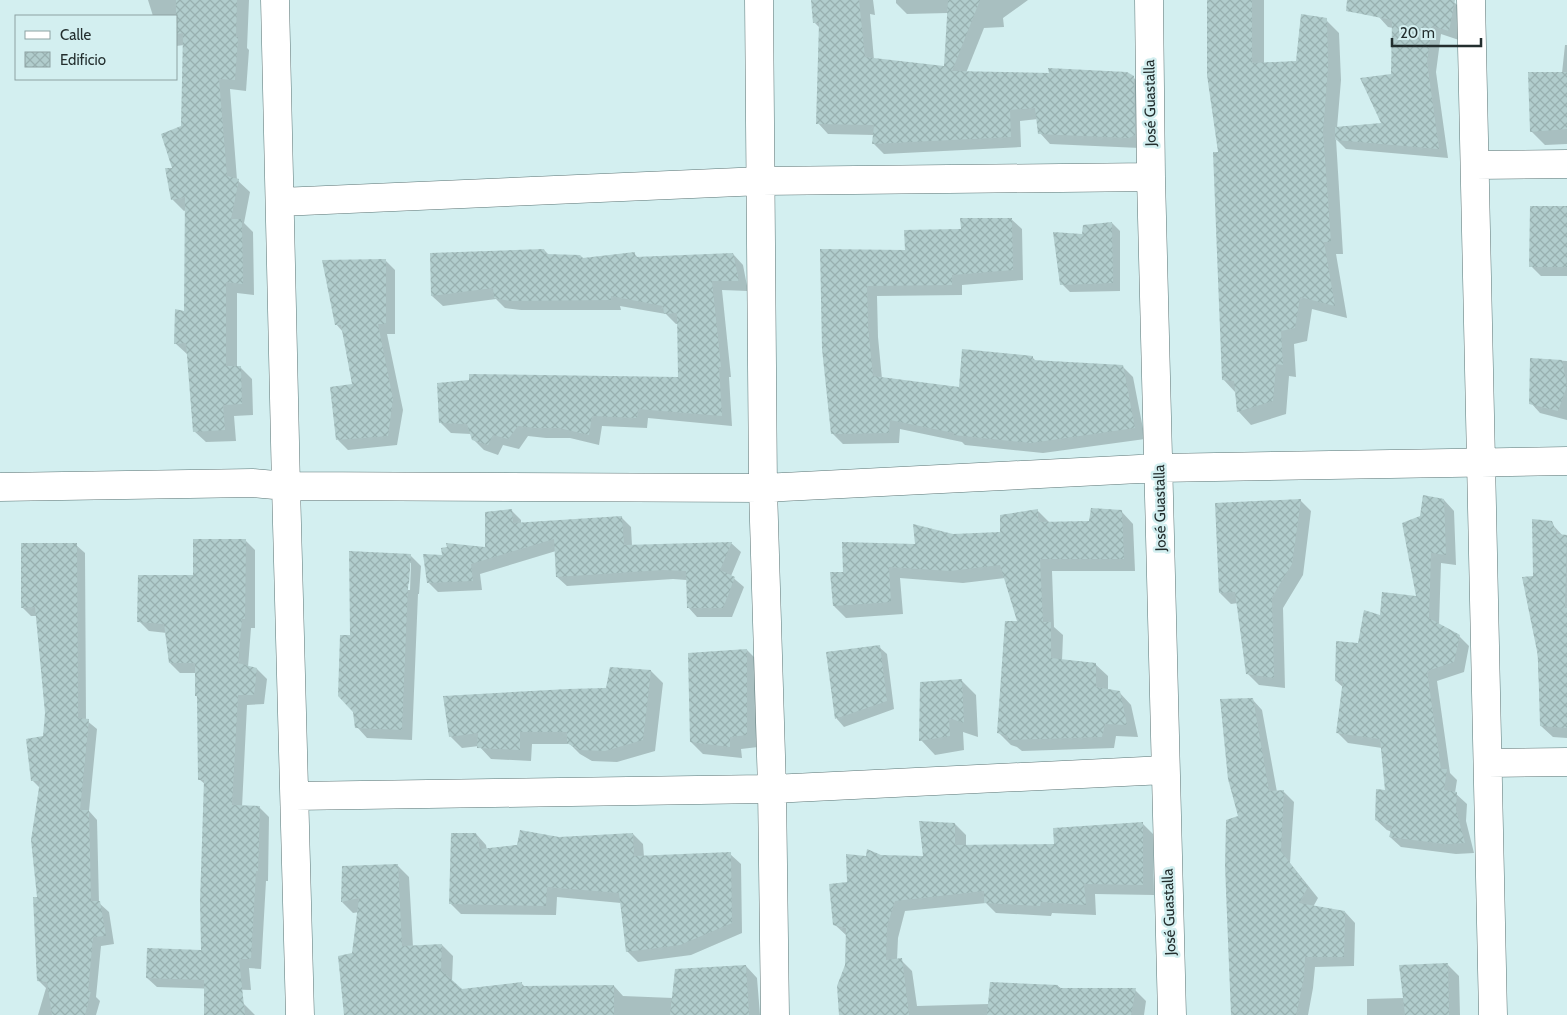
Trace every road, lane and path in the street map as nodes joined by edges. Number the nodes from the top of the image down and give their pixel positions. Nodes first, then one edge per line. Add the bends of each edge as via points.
1 (275, 0) edge
2 (759, 0) edge
3 (1149, 0) edge
4 (1471, 0) edge
5 (1567, 164) edge
6 (1475, 165) junction
7 (1151, 177) junction
8 (762, 181) junction
9 (280, 202) junction
10 (1567, 461) edge
11 (1481, 462) junction
12 (1159, 468) junction
13 (286, 486) junction
14 (0, 487) edge
15 (764, 488) junction
16 (1567, 762) edge
17 (1488, 763) junction
18 (1165, 770) junction
19 (772, 789) junction
20 (294, 796) junction
21 (300, 1015) edge
22 (775, 1015) edge
23 (1172, 1015) edge
24 (1493, 1015) edge

1 - 9 street
2 - 8 street
3 - 7 street, José Guastalla
4 - 6 street
5 - 6 street
6 - 11 street
7 - 8 street
7 - 12 street, José Guastalla
8 - 9 street
8 - 15 street
9 - 13 street
10 - 11 street
11 - 12 street
11 - 17 street
12 - 15 street
12 - 18 street, José Guastalla
13 - 14 street via 252,483
13 - 15 street
13 - 20 street
15 - 19 street
16 - 17 street
17 - 24 street
18 - 19 street
18 - 23 street, José Guastalla
19 - 20 street
19 - 22 street
20 - 21 street

